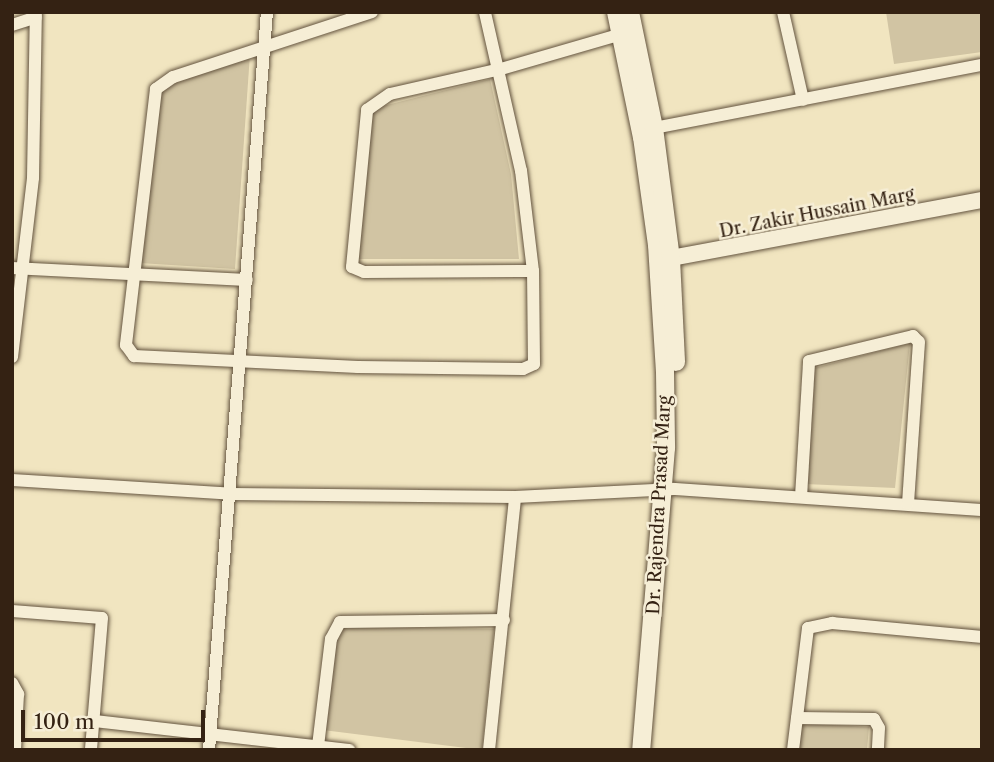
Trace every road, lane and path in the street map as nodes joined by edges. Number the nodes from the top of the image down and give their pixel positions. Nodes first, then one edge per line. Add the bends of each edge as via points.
1 (267, 12) edge
2 (372, 12) edge
3 (485, 12) edge
4 (616, 12) edge
5 (630, 12) edge
6 (783, 12) edge
7 (36, 15) edge
8 (12, 25) edge
9 (628, 32) junction
10 (264, 46) junction
11 (982, 65) edge
12 (501, 69) junction
13 (803, 100) junction
14 (654, 128) junction
15 (982, 200) edge
16 (665, 260) junction
17 (17, 268) edge
18 (533, 271) junction
19 (138, 276) junction
20 (247, 279) junction
21 (12, 357) edge
22 (241, 363) junction
23 (12, 480) edge
24 (669, 489) junction
25 (232, 494) junction
26 (515, 496) junction
27 (801, 497) junction
28 (908, 505) junction
29 (982, 510) edge
30 (12, 611) edge
31 (504, 620) junction
32 (982, 637) edge
33 (12, 683) edge
34 (797, 718) junction
35 (94, 721) junction
36 (211, 734) junction
37 (318, 746) junction
38 (15, 750) edge
39 (91, 750) edge
40 (209, 750) edge
41 (349, 750) edge
42 (489, 750) edge
43 (641, 750) edge
44 (652, 750) edge
45 (793, 750) edge
46 (877, 750) edge

1 - 10 street
2 - 10 street
3 - 12 street
4 - 9 main road, Dr. Rajendra Prasad Marg
5 - 9 main road, Dr. Rajendra Prasad Marg
6 - 13 street
7 - 8 street
7 - 17 street via 33,178
9 - 12 street
9 - 14 main road, Dr. Rajendra Prasad Marg
9 - 16 main road, Dr. Rajendra Prasad Marg
10 - 19 street via 173,77 156,89
10 - 20 street
11 - 13 street
12 - 18 street via 521,171
12 - 18 street via 390,94 371,103 364,125 352,267 363,272
13 - 14 street
14 - 16 main road, Dr. Rajendra Prasad Marg
15 - 16 street, Dr. Zakir Hussain Marg
16 - 24 main road, Dr. Rajendra Prasad Marg
17 - 19 street
17 - 21 street
18 - 22 street via 537,354 529,368
19 - 20 street
19 - 22 street via 128,352
20 - 22 street
22 - 25 street
23 - 25 street
24 - 26 street
24 - 27 street
24 - 43 main road, Dr. Rajendra Prasad Marg
24 - 44 main road, Dr. Rajendra Prasad Marg
25 - 26 street
25 - 36 street
26 - 31 street
27 - 28 street
27 - 28 street via 809,361 913,336 919,342
28 - 29 street
30 - 35 street via 102,618
31 - 37 street via 340,622 331,639
31 - 42 street
32 - 34 street via 818,623 804,635
33 - 38 street via 19,694
34 - 45 street
34 - 46 street via 874,719 879,728
35 - 36 street
35 - 39 street
36 - 37 street
36 - 40 street
37 - 41 street

